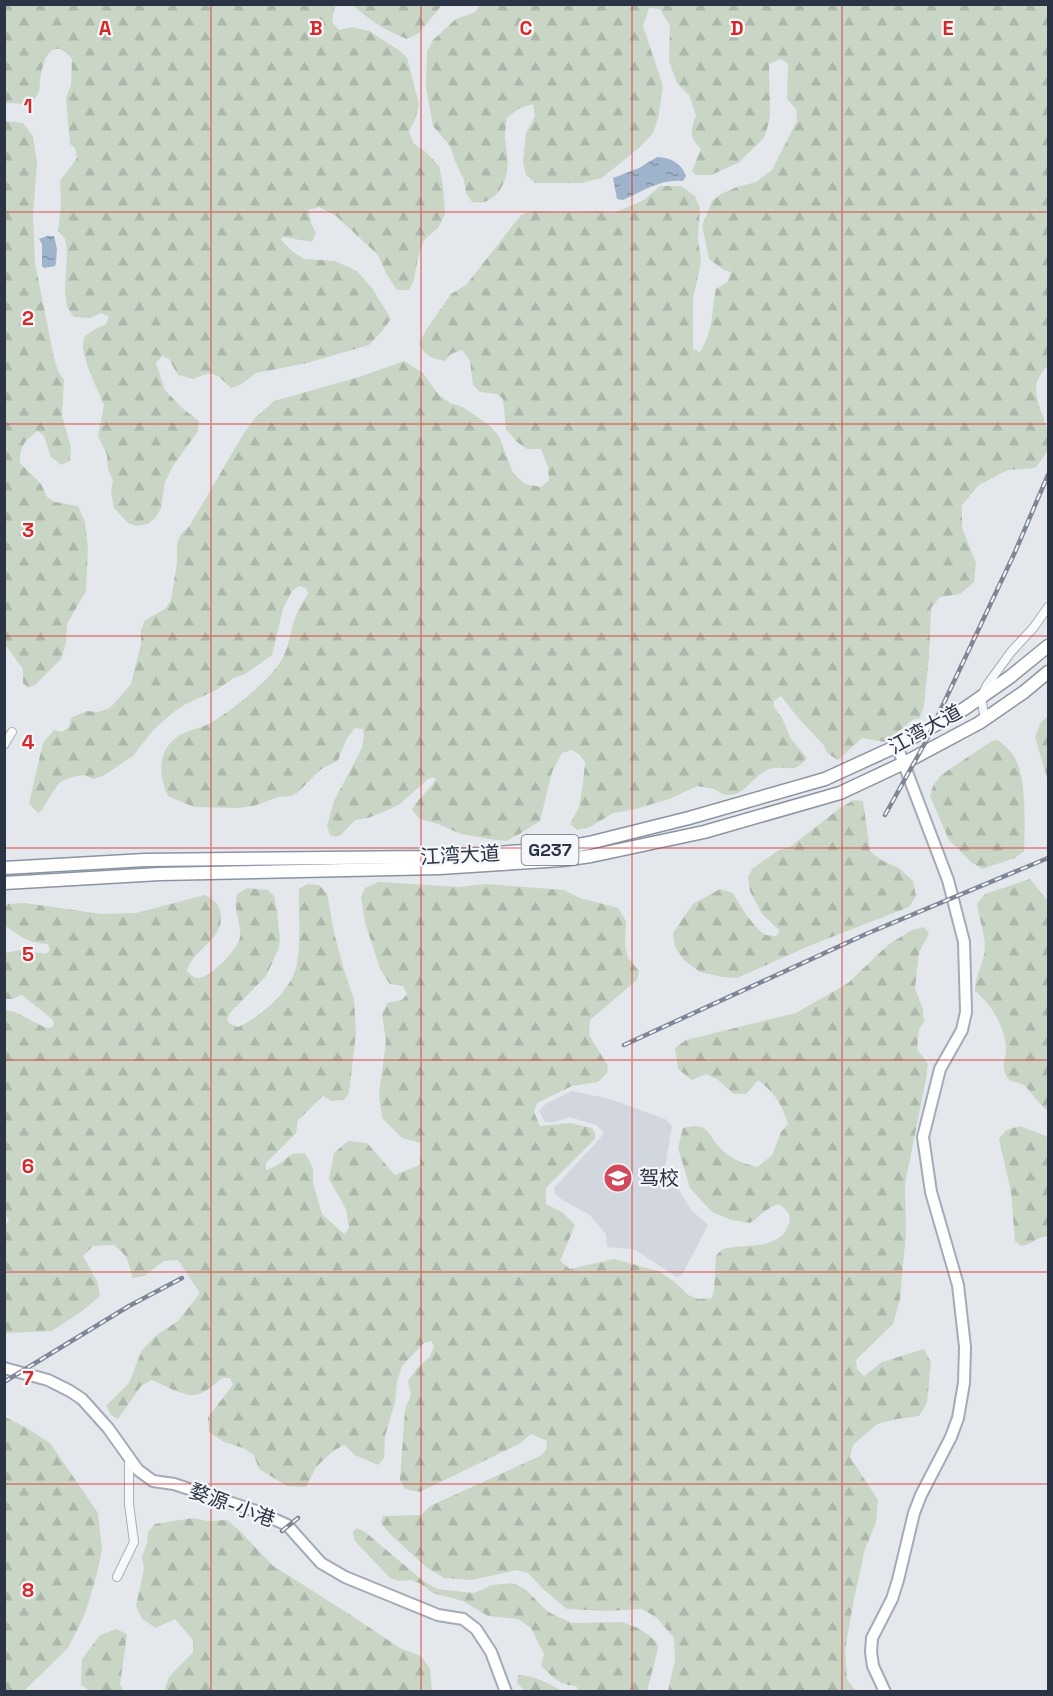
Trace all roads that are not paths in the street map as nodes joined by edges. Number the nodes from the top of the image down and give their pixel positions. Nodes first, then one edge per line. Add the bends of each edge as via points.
1 (1048, 607) edge
2 (1048, 646) edge
3 (1048, 672) edge
4 (981, 697) junction
5 (985, 719) junction
6 (12, 732) dead end
7 (4, 745) edge
8 (897, 746) junction
9 (904, 763) junction
10 (4, 868) edge
11 (4, 883) edge
12 (4, 1368) edge
13 (129, 1457) junction
14 (117, 1577) dead end
15 (506, 1692) edge
16 (885, 1692) edge

1 - 4 street
2 - 4 highway, 江湾大道 / G237
3 - 5 highway, 江湾大道 / G237
4 - 5 street
4 - 8 highway, 江湾大道 / G237
5 - 9 highway, 江湾大道 / G237
6 - 7 street
8 - 9 main road
8 - 10 highway, 江湾大道 / G237 via 825,779 689,818 556,849 429,857 145,860
9 - 11 highway, 江湾大道 / G237 via 840,793 704,832 591,856 439,868 160,874
9 - 16 main road via 948,880 964,942 966,1012 962,1030 940,1069 923,1137 931,1192 958,1285 964,1383 958,1418 921,1495 892,1599 872,1638 873,1666
12 - 13 main road, 婺源-小港 via 48,1380 76,1395 96,1412
13 - 14 street via 134,1542
13 - 15 main road, 婺源-小港 via 153,1481 174,1484 287,1525 321,1563 345,1577 438,1615 462,1618 476,1629 491,1652

